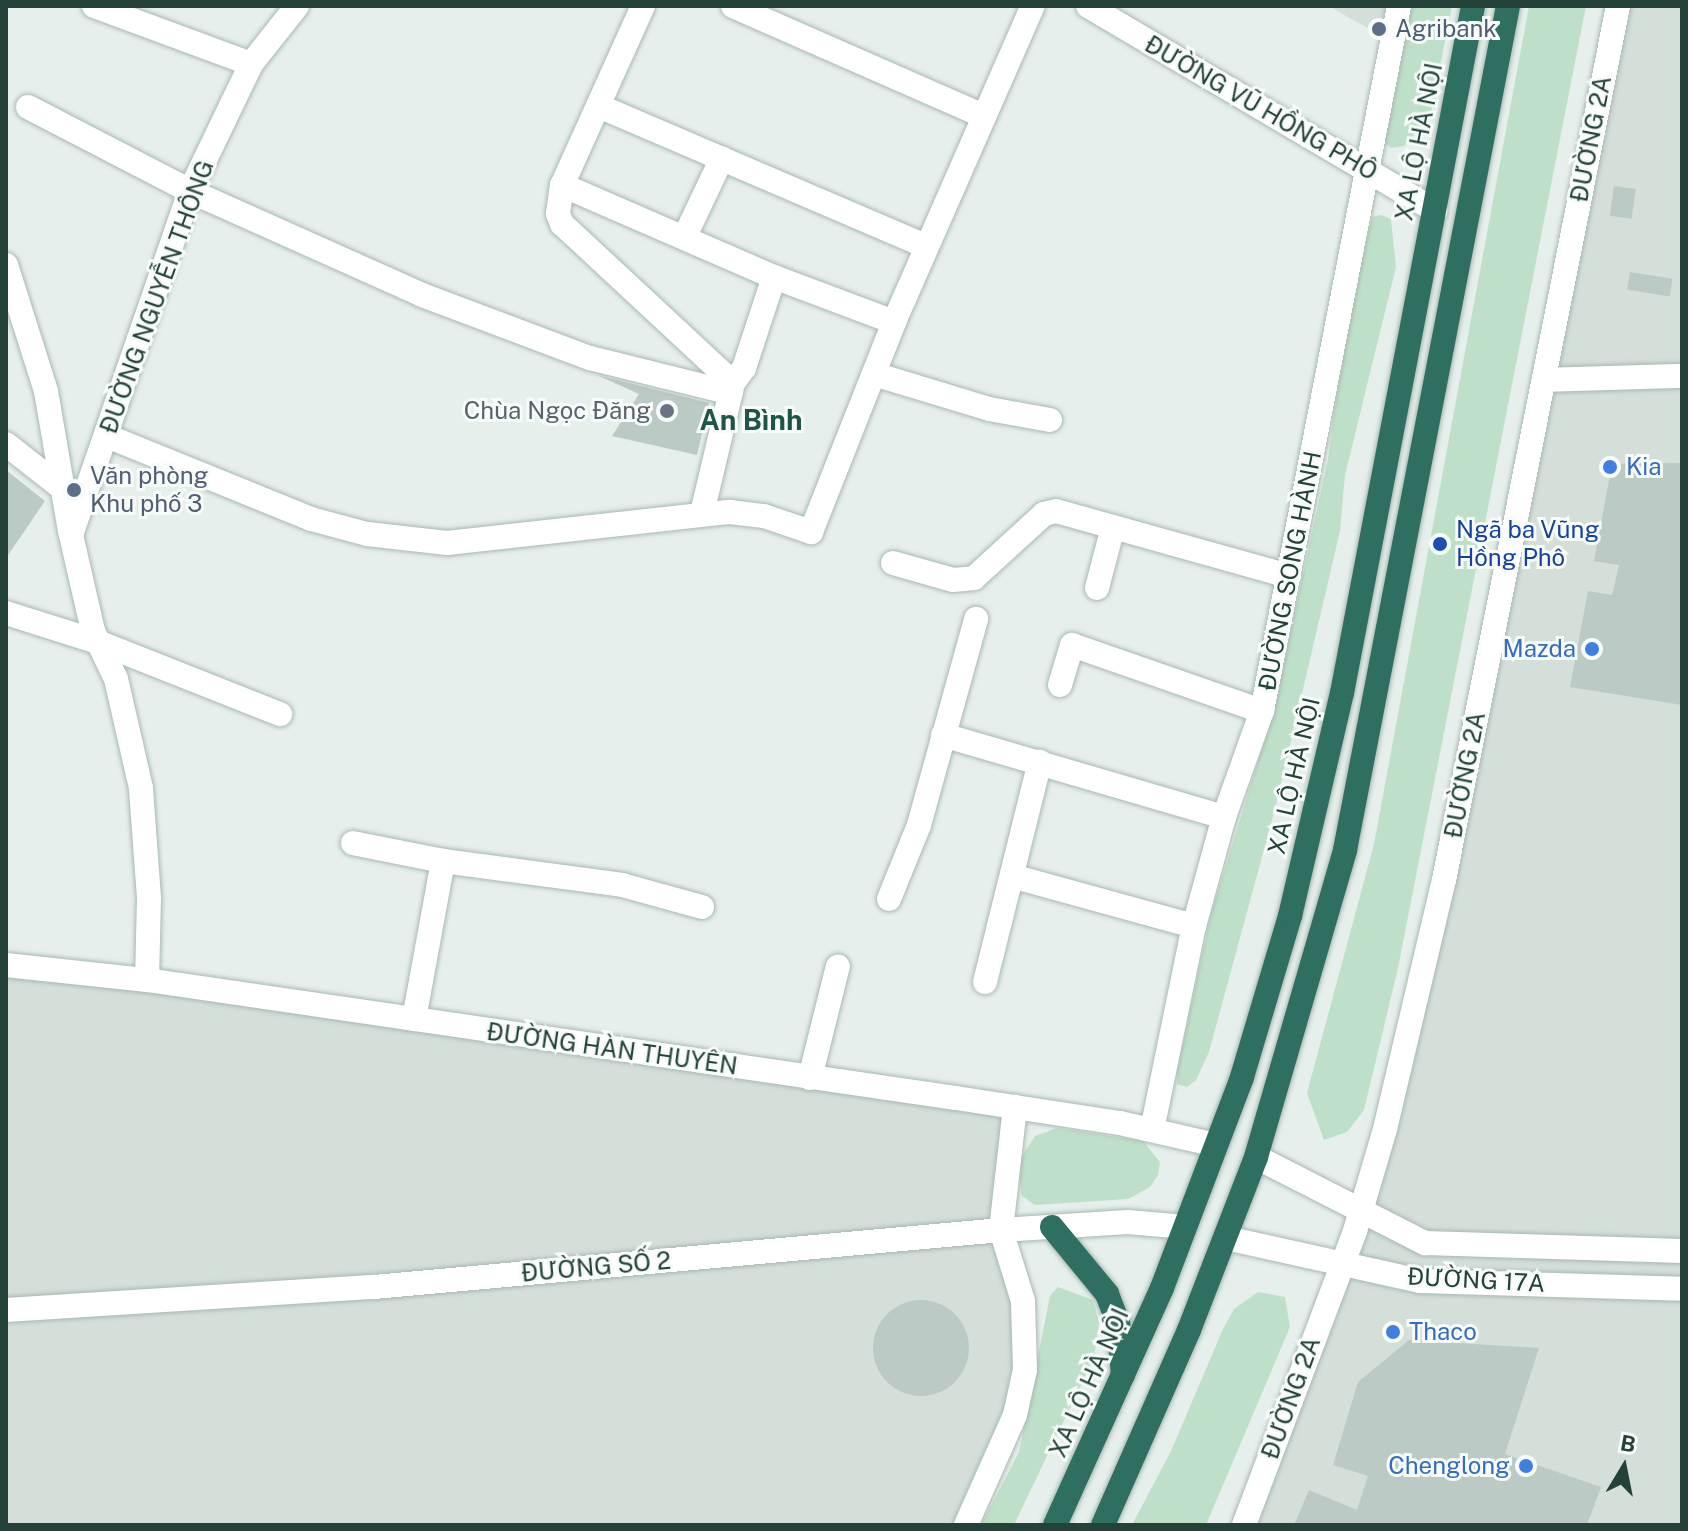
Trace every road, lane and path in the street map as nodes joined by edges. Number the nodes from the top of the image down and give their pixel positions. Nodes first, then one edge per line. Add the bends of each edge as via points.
1 (94, 6) edge
2 (297, 6) edge
3 (643, 6) edge
4 (733, 6) edge
5 (1033, 6) edge
6 (1088, 6) edge
7 (1399, 6) edge
8 (1473, 6) edge
9 (1508, 6) edge
10 (1618, 6) edge
11 (251, 64) junction
12 (28, 107) dead end
13 (601, 107) junction
14 (984, 116) junction
15 (722, 158) junction
16 (1369, 170) junction
17 (562, 185) junction
18 (190, 191) junction
19 (1435, 210) junction
20 (685, 236) junction
21 (926, 246) junction
22 (6, 265) edge
23 (774, 277) junction
24 (894, 322) junction
25 (874, 374) junction
26 (1682, 376) edge
27 (1544, 380) junction
28 (732, 388) junction
29 (1050, 420) dead end
30 (107, 436) junction
31 (6, 444) edge
32 (62, 488) junction
33 (702, 513) junction
34 (1113, 527) junction
35 (71, 535) junction
36 (893, 563) dead end
37 (1289, 576) junction
38 (1097, 588) dead end
39 (6, 613) edge
40 (976, 619) dead end
41 (98, 642) junction
42 (1060, 685) dead end
43 (1262, 711) junction
44 (280, 714) dead end
45 (943, 735) junction
46 (1040, 762) junction
47 (1224, 817) junction
48 (353, 843) dead end
49 (443, 861) junction
50 (1012, 876) junction
51 (889, 899) dead end
52 (702, 907) dead end
53 (1194, 926) junction
54 (6, 965) edge
55 (838, 966) dead end
56 (147, 980) junction
57 (985, 982) dead end
58 (414, 1019) junction
59 (810, 1078) junction
60 (1015, 1107) junction
61 (1152, 1130) junction
62 (1216, 1145) junction
63 (1256, 1157) junction
64 (1361, 1212) junction
65 (1052, 1227) junction
66 (1185, 1227) junction
67 (1001, 1230) junction
68 (1226, 1238) junction
69 (1682, 1251) edge
70 (1343, 1264) junction
71 (1682, 1289) edge
72 (6, 1310) edge
73 (1123, 1377) junction
74 (966, 1525) edge
75 (1055, 1525) edge
76 (1103, 1525) edge
77 (1244, 1525) edge

1 - 11 street
2 - 11 street, ĐƯỜNG NGUYỄN THÔNG
3 - 13 street
4 - 14 street
5 - 14 street
6 - 16 street, ĐƯỜNG VŨ HỒNG PHÔ
7 - 16 street, ĐƯỜNG SONG HÀNH
8 - 19 highway, XA LỘ HÀ NỘI
9 - 63 highway via 1345,850
10 - 27 street, ĐƯỜNG 2A
11 - 18 street, ĐƯỜNG NGUYỄN THÔNG
12 - 18 street
13 - 15 street
13 - 17 street
14 - 21 street
15 - 20 street
15 - 21 street
16 - 19 street, ĐƯỜNG VŨ HỒNG PHÔ
16 - 37 street, ĐƯỜNG SONG HÀNH
17 - 20 street
17 - 28 street via 557,207 562,224
18 - 28 street via 422,295 590,358
18 - 30 street, ĐƯỜNG NGUYỄN THÔNG
19 - 62 highway, XA LỘ HÀ NỘI via 1325,776 1290,916
20 - 23 street
21 - 24 street
22 - 32 street via 46,391
23 - 24 street
23 - 28 street via 744,368
24 - 25 street
25 - 29 street via 977,406
25 - 33 street via 811,532 764,516
26 - 27 street
27 - 64 street, ĐƯỜNG 2A via 1444,880
28 - 33 street
30 - 33 street via 311,519 367,534 447,543
30 - 35 street, ĐƯỜNG NGUYỄN THÔNG
31 - 32 street
32 - 35 street
34 - 36 street via 1056,511 1044,514 974,578 953,580
34 - 37 street
34 - 38 street
35 - 41 street
37 - 43 street, ĐƯỜNG SONG HÀNH
39 - 41 street
40 - 45 street
41 - 44 street
41 - 56 street via 116,679 141,788 149,898
42 - 43 street via 1072,645
43 - 47 street, ĐƯỜNG SONG HÀNH
45 - 46 street
45 - 51 street via 919,825
46 - 47 street
46 - 50 street
47 - 53 street, ĐƯỜNG SONG HÀNH
48 - 49 street
49 - 52 street via 622,885
49 - 58 street
50 - 53 street
50 - 57 street
53 - 61 street, ĐƯỜNG SONG HÀNH
54 - 56 street, ĐƯỜNG HÀN THUYÊN
55 - 59 street
56 - 58 street, ĐƯỜNG HÀN THUYÊN
58 - 59 street, ĐƯỜNG HÀN THUYÊN
59 - 60 street, ĐƯỜNG HÀN THUYÊN
60 - 61 street, ĐƯỜNG HÀN THUYÊN
60 - 67 street
61 - 62 street, ĐƯỜNG HÀN THUYÊN
62 - 63 highway
62 - 66 highway, XA LỘ HÀ NỘI
63 - 64 street, ĐƯỜNG 17A
63 - 68 highway
64 - 69 street, ĐƯỜNG 17A via 1425,1243
64 - 70 street, ĐƯỜNG 2A
65 - 66 street, ĐƯỜNG SỐ 2 via 1128,1222
65 - 67 street, ĐƯỜNG SỐ 2
65 - 73 highway via 1107,1294 1118,1322
66 - 68 highway
66 - 73 highway, XA LỘ HÀ NỘI
67 - 72 street, ĐƯỜNG SỐ 2 via 374,1287
67 - 74 street via 1023,1301 1025,1370 1015,1415
68 - 70 street, ĐƯỜNG 17A
68 - 76 highway
70 - 71 street, ĐƯỜNG 17A via 1420,1281
70 - 77 street, ĐƯỜNG 2A
73 - 75 highway, XA LỘ HÀ NỘI

